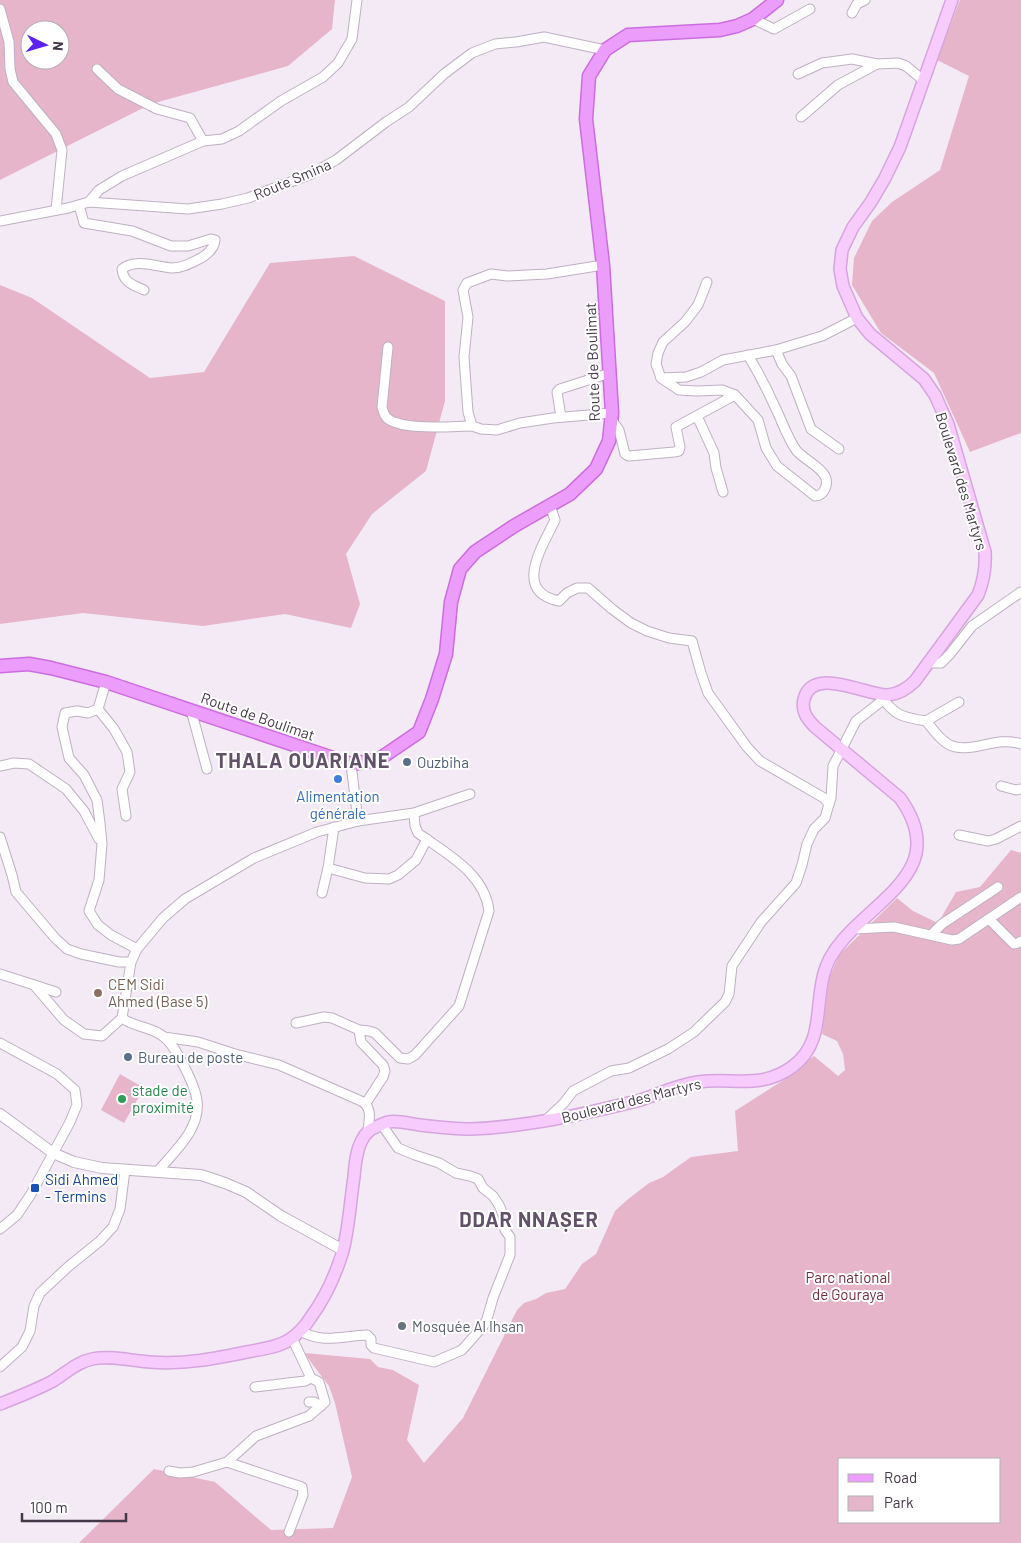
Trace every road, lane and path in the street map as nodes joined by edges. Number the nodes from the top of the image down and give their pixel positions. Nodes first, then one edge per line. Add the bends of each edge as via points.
1 (357, 0) edge
2 (777, 0) edge
3 (865, 0) edge
4 (952, 0) edge
5 (0, 9) edge
6 (810, 9) dead end
7 (852, 14) dead end
8 (753, 19) junction
9 (605, 50) junction
10 (877, 64) junction
11 (97, 69) dead end
12 (798, 74) dead end
13 (923, 80) junction
14 (801, 117) dead end
15 (203, 141) junction
16 (89, 202) junction
17 (80, 205) junction
18 (56, 210) junction
19 (0, 221) edge
20 (603, 265) junction
21 (707, 282) dead end
22 (144, 290) dead end
23 (858, 318) junction
24 (388, 347) dead end
25 (776, 350) junction
26 (748, 355) junction
27 (610, 372) junction
28 (661, 378) junction
29 (735, 395) junction
30 (611, 416) junction
31 (697, 416) junction
32 (560, 417) junction
33 (472, 426) junction
34 (839, 448) dead end
35 (723, 492) dead end
36 (550, 505) junction
37 (1021, 592) edge
38 (928, 662) junction
39 (0, 666) edge
40 (106, 682) junction
41 (881, 697) junction
42 (959, 702) dead end
43 (98, 708) junction
44 (191, 710) junction
45 (926, 721) junction
46 (1021, 744) edge
47 (842, 749) junction
48 (351, 764) junction
49 (0, 766) edge
50 (207, 769) dead end
51 (1001, 786) dead end
52 (1021, 789) edge
53 (470, 794) dead end
54 (829, 804) junction
55 (414, 813) junction
56 (126, 816) dead end
57 (358, 821) junction
58 (1021, 826) edge
59 (334, 827) junction
60 (959, 835) dead end
61 (0, 837) edge
62 (427, 840) junction
63 (102, 844) junction
64 (328, 868) junction
65 (998, 887) dead end
66 (322, 893) dead end
67 (1021, 897) edge
68 (989, 919) junction
69 (853, 929) junction
70 (932, 935) junction
71 (1021, 941) edge
72 (137, 949) junction
73 (131, 962) junction
74 (0, 974) edge
75 (34, 985) junction
76 (56, 992) dead end
77 (122, 1018) junction
78 (296, 1023) dead end
79 (359, 1030) junction
80 (164, 1037) junction
81 (0, 1043) edge
82 (366, 1103) junction
83 (0, 1114) edge
84 (546, 1120) junction
85 (382, 1125) junction
86 (368, 1131) junction
87 (53, 1153) junction
88 (125, 1170) junction
89 (157, 1172) junction
90 (0, 1229) edge
91 (343, 1250) junction
92 (296, 1334) junction
93 (0, 1368) edge
94 (311, 1378) junction
95 (255, 1387) dead end
96 (309, 1402) dead end
97 (0, 1404) edge
98 (321, 1406) junction
99 (227, 1462) junction
100 (169, 1471) dead end
101 (289, 1532) dead end

1 - 15 street via 352,39 338,63 324,77 239,131 222,139
2 - 8 main road, Route de Boulimat
3 - 7 street via 857,4
4 - 13 main road, Boulevard des Martyrs
5 - 18 street via 9,42 13,82 56,134 62,150
6 - 8 street via 774,29
8 - 9 main road, Route de Boulimat via 720,30 628,35
9 - 16 street, Route Smina via 544,38 495,44 472,53 409,107 336,160 309,175 248,198 188,209
9 - 20 main road, Route de Boulimat via 589,76 586,119
10 - 12 street via 852,59 822,62
10 - 13 street via 898,63
10 - 14 street via 838,85
11 - 15 street via 118,89 157,110 190,118
13 - 23 main road, Boulevard des Martyrs via 889,170 853,226 842,250 840,269 843,286
15 - 16 street via 122,176 99,190
16 - 17 street, Route Smina
17 - 18 street, Route Smina
17 - 22 street via 84,223 132,231 171,246 215,240 208,254 187,266 172,268 128,264 122,269 123,276 128,283
18 - 19 street, Route Smina
20 - 27 main road, Route de Boulimat
20 - 33 street via 547,274 492,274 467,283 463,290 468,317 464,356
21 - 28 street via 698,305 658,353 656,364
23 - 25 street via 822,336
23 - 38 main road, Boulevard des Martyrs via 870,334 924,379 935,395 948,424 985,552 984,581 978,595
24 - 33 street via 382,407 388,419 415,427
25 - 26 street
25 - 34 street via 791,376 811,429
26 - 28 street via 723,360 686,376
26 - 29 street via 797,452 825,474 827,482 819,496 777,466 766,448 758,420
27 - 30 main road, Route de Boulimat
27 - 32 street via 560,389 557,392
28 - 29 street via 679,390 722,390
29 - 31 street
30 - 31 street via 619,430 625,454 629,456 678,450 676,427
30 - 32 street
30 - 36 main road, Route de Boulimat via 609,441 596,469 570,494
31 - 35 street via 714,453
32 - 33 street via 497,430
36 - 48 main road, Route de Boulimat via 475,552 460,569 451,602 446,654 419,732 378,760
36 - 54 street via 555,520 543,542 533,577 544,596 559,601 577,588 588,588 639,627 669,638 692,641 708,693 747,747 760,761
37 - 38 street via 972,626 942,662
38 - 41 main road, Boulevard des Martyrs via 907,688
39 - 40 main road, Route de Boulimat via 29,664
40 - 43 street
40 - 44 main road, Route de Boulimat
41 - 45 street via 889,708 903,717
41 - 47 street via 856,721
41 - 47 main road, Boulevard des Martyrs via 842,684 818,685 809,689 803,710 807,718
42 - 45 street
43 - 56 street via 127,752 130,772 122,789
43 - 63 street via 88,713 65,713 62,727 70,758 84,775 96,800
44 - 48 main road, Route de Boulimat
44 - 50 street
45 - 46 street via 946,743 957,748 1000,741
47 - 54 street via 833,766
47 - 69 main road, Boulevard des Martyrs via 900,798 911,813 918,844 913,865 903,882
48 - 57 street
49 - 63 street via 29,764 66,789 84,811
51 - 52 street
53 - 55 street
54 - 84 street via 825,818 814,829 807,844 796,883 761,922 732,966 725,1002 694,1032 668,1049 630,1068 612,1071 573,1091
55 - 57 street
55 - 62 street via 418,833
57 - 59 street
58 - 60 street via 988,841
59 - 64 street
59 - 72 street via 254,858 185,899 163,918
61 - 73 street via 16,892 55,938 81,954
62 - 64 street via 416,860 389,879 365,878
62 - 79 street via 462,864 477,880 488,902 489,911 459,1006 408,1060 400,1058 375,1033
63 - 72 street via 98,880 89,910 98,925
64 - 66 street
65 - 70 street via 942,924
67 - 68 street
68 - 70 street via 952,940
68 - 71 street via 1014,944
69 - 70 street via 894,927
69 - 84 main road, Boulevard des Martyrs via 832,953 821,987 816,1032 807,1051 793,1066 755,1082 698,1082 641,1100
72 - 73 street
73 - 77 street
74 - 75 street
75 - 76 street
75 - 77 street via 64,1020 84,1034 102,1036
77 - 80 street
78 - 79 street via 332,1018
79 - 82 street via 361,1042 385,1071
80 - 82 street via 198,1042 279,1065
80 - 89 street via 177,1052 197,1101 196,1117 187,1135
81 - 87 street via 57,1074 75,1090 77,1105
82 - 86 street via 370,1112
83 - 87 street
84 - 85 main road, Boulevard des Martyrs via 470,1129 397,1122
85 - 86 main road, Boulevard des Martyrs
85 - 92 street via 398,1148 475,1178 499,1206 511,1248 487,1319 462,1350 434,1362 374,1348 367,1335 328,1339
86 - 91 main road via 359,1148
87 - 88 street via 74,1162
87 - 90 street via 31,1194 16,1215
88 - 89 street
88 - 93 street via 120,1209 113,1227 40,1293 30,1331 22,1347
89 - 91 street via 201,1175 232,1186
91 - 92 main road via 324,1298
92 - 94 street
92 - 97 main road via 274,1346 180,1364 107,1357 89,1359 32,1392
94 - 95 street
94 - 98 street via 319,1382 324,1398
96 - 98 street
98 - 99 street via 309,1416 256,1436
99 - 100 street via 193,1472
99 - 101 street via 302,1487 303,1495

